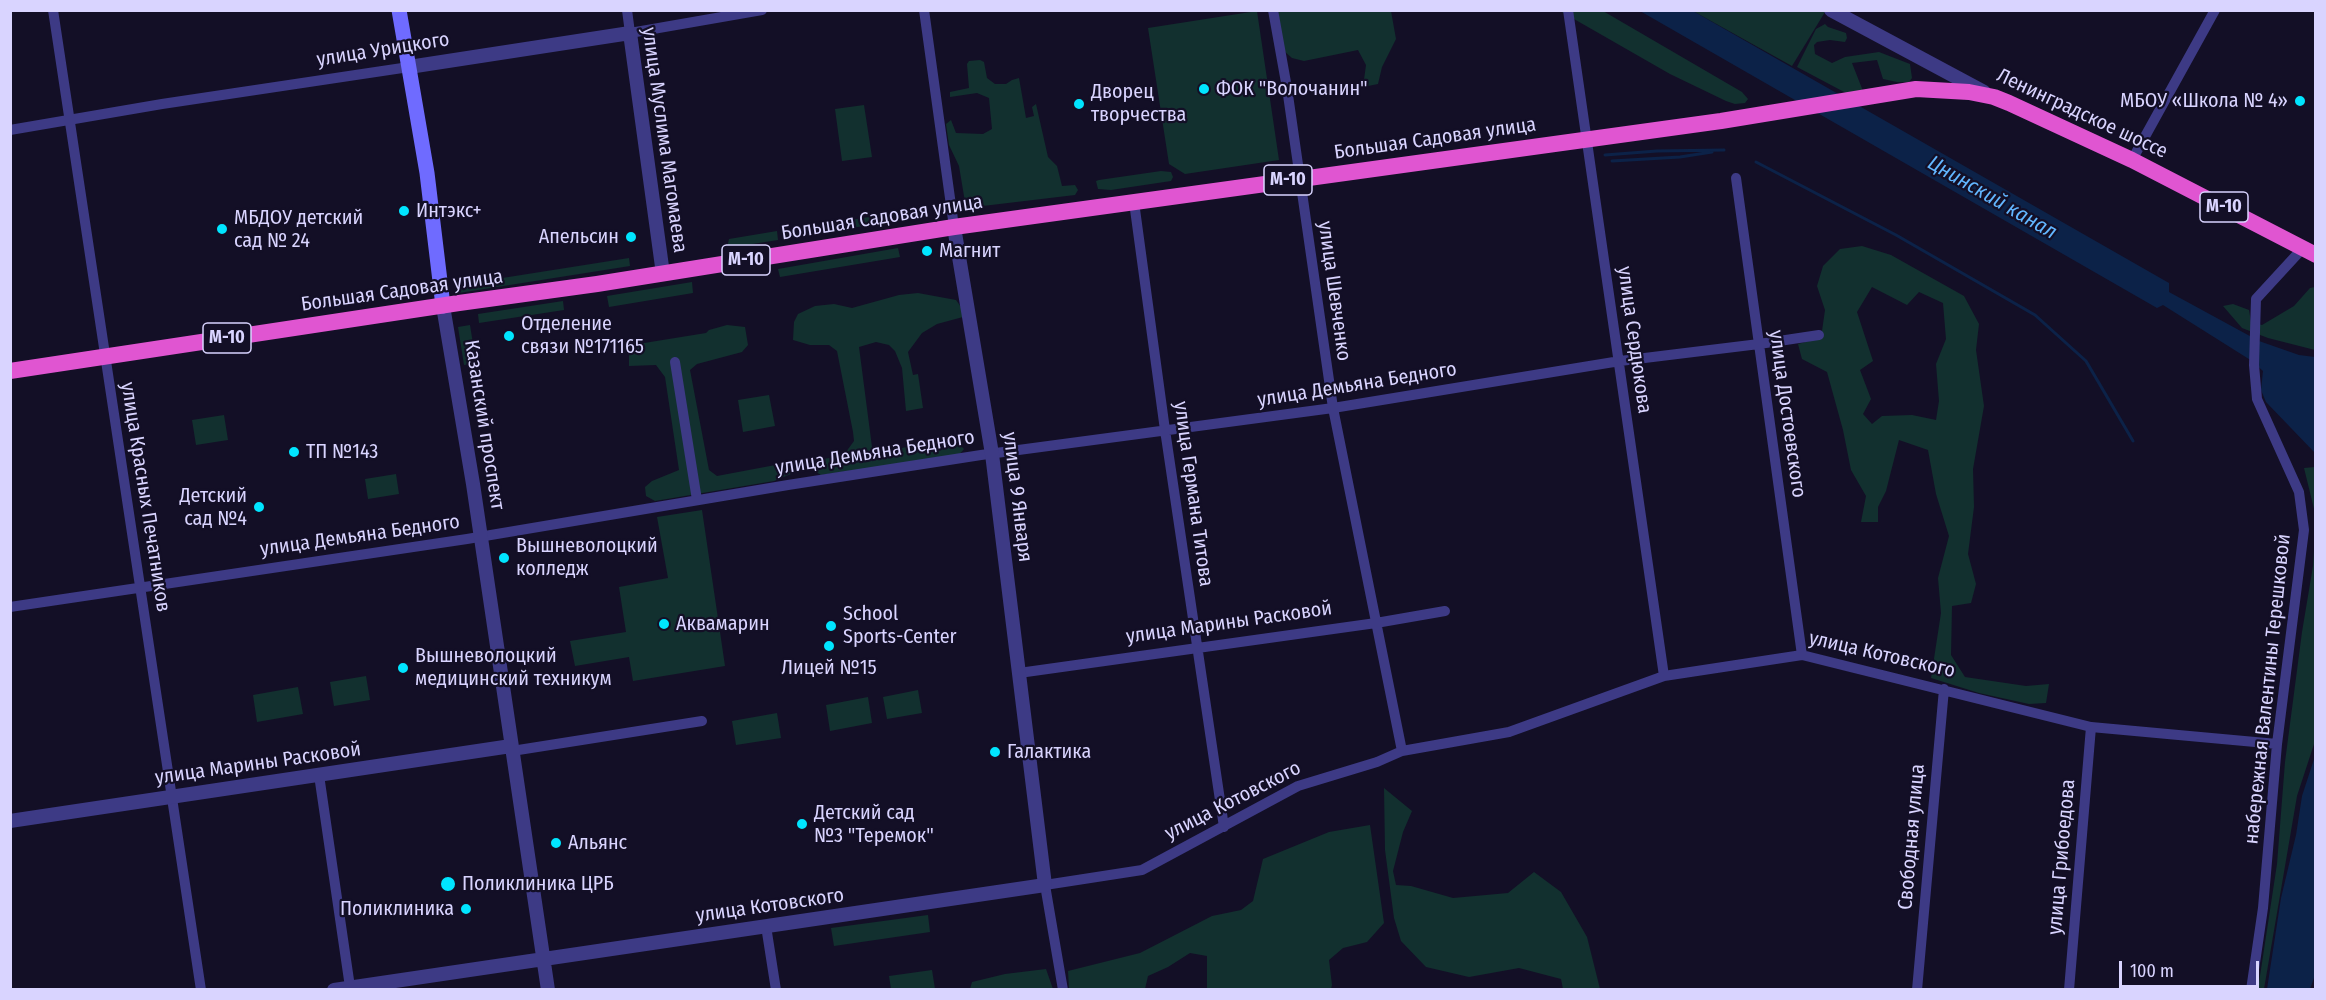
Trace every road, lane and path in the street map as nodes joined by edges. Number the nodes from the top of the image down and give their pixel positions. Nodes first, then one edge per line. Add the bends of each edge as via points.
1 (53, 10) edge
2 (399, 10) edge
3 (627, 10) edge
4 (762, 10) edge
5 (924, 10) edge
6 (1273, 10) edge
7 (1568, 10) edge
8 (2215, 10) edge
9 (1833, 11) edge
10 (630, 33) junction
11 (1932, 64) junction
12 (408, 67) junction
13 (1927, 89) junction
14 (1994, 97) junction
15 (69, 119) junction
16 (10, 130) edge
17 (1586, 140) junction
18 (2132, 160) junction
19 (1736, 178) dead end
20 (1299, 179) junction
21 (1134, 202) junction
22 (954, 227) junction
23 (2309, 252) edge
24 (663, 274) junction
25 (443, 306) junction
26 (1819, 335) dead end
27 (1759, 344) junction
28 (106, 357) junction
29 (1620, 361) junction
30 (675, 362) dead end
31 (10, 371) edge
32 (1333, 408) junction
33 (1165, 430) junction
34 (992, 454) junction
35 (697, 500) junction
36 (480, 537) junction
37 (140, 586) junction
38 (10, 607) edge
39 (1445, 611) dead end
40 (1376, 623) junction
41 (1198, 647) junction
42 (1802, 655) junction
43 (1019, 673) junction
44 (1664, 676) junction
45 (1944, 689) junction
46 (702, 721) dead end
47 (2091, 727) junction
48 (2277, 744) junction
49 (511, 748) junction
50 (1402, 751) junction
51 (319, 775) junction
52 (173, 796) junction
53 (10, 821) edge
54 (1224, 827) junction
55 (1045, 885) junction
56 (766, 926) junction
57 (543, 959) junction
58 (350, 987) junction
59 (201, 990) edge
60 (334, 990) edge
61 (548, 990) edge
62 (776, 990) edge
63 (1063, 990) edge
64 (1917, 990) edge
65 (2069, 990) edge
66 (2251, 990) edge

1 - 15 street, улица Красных Печатников
2 - 12 main road, Казанский проспект
3 - 10 street, улица Муслима Магомаева
4 - 10 street, улица Урицкого
5 - 22 street, улица 9 Января
6 - 20 street, улица Шевченко
7 - 17 street, улица Сердюкова
8 - 18 street
9 - 11 street, Ленинградское шоссе
10 - 12 street, улица Урицкого
10 - 24 street, улица Муслима Магомаева
11 - 13 street
11 - 14 street, Ленинградское шоссе
12 - 15 street, улица Урицкого
12 - 25 main road, Казанский проспект via 427,173
13 - 14 highway, М-10
13 - 17 highway, Большая Садовая улица / М-10
14 - 18 highway, Ленинградское шоссе / М-10
15 - 16 street, улица Урицкого
15 - 28 street, улица Красных Печатников
17 - 20 highway, Большая Садовая улица / М-10
17 - 29 street, улица Сердюкова
18 - 23 highway, Ленинградское шоссе / М-10
19 - 27 street, улица Достоевского
20 - 21 highway, Большая Садовая улица / М-10
20 - 32 street, улица Шевченко
21 - 22 highway, Большая Садовая улица / М-10
21 - 33 street, улица Германа Титова
22 - 24 highway, Большая Садовая улица / М-10
22 - 34 street, улица 9 Января
23 - 48 street, набережная Валентины Терешковой via 2256,299 2257,399 2300,492 2304,530
24 - 25 highway, Большая Садовая улица / М-10
25 - 28 highway, Большая Садовая улица / М-10
25 - 36 street, Казанский проспект
26 - 27 street, улица Демьяна Бедного
27 - 29 street, улица Демьяна Бедного
27 - 42 street, улица Достоевского
28 - 31 highway, Большая Садовая улица / М-10
28 - 37 street, улица Красных Печатников
29 - 32 street, улица Демьяна Бедного
29 - 44 street, улица Сердюкова
30 - 35 street
32 - 33 street, улица Демьяна Бедного
32 - 40 street, улица Шевченко
33 - 34 street, улица Демьяна Бедного
33 - 41 street, улица Германа Титова
34 - 35 street, улица Демьяна Бедного
34 - 43 street, улица 9 Января
35 - 36 street, улица Демьяна Бедного
36 - 37 street, улица Демьяна Бедного
36 - 49 street, Казанский проспект
37 - 38 street, улица Демьяна Бедного
37 - 52 street, улица Красных Печатников
39 - 40 street, улица Марины Расковой
40 - 41 street, улица Марины Расковой
40 - 50 street, улица Шевченко
41 - 43 street, улица Марины Расковой
41 - 54 street, улица Германа Титова
42 - 44 street, улица Котовского
42 - 45 street, улица Котовского
43 - 55 street, улица 9 Января
44 - 50 street, улица Котовского via 1509,732
45 - 47 street, улица Котовского
45 - 64 street, Свободная улица
46 - 49 street, улица Марины Расковой
47 - 48 street, улица Котовского
47 - 65 street, улица Грибоедова
48 - 66 street, набережная Валентины Терешковой via 2263,908
49 - 51 street, улица Марины Расковой
49 - 57 street, Казанский проспект
50 - 54 street, улица Котовского via 1298,786
51 - 52 street, улица Марины Расковой
51 - 58 street
52 - 53 street, улица Марины Расковой
52 - 59 street, улица Красных Печатников
54 - 55 street, улица Котовского via 1142,870
55 - 56 street, улица Котовского
55 - 63 street, улица 9 Января
56 - 57 street, улица Котовского
56 - 62 street
57 - 58 street, улица Котовского
57 - 61 street, Казанский проспект
58 - 60 street, улица Котовского

